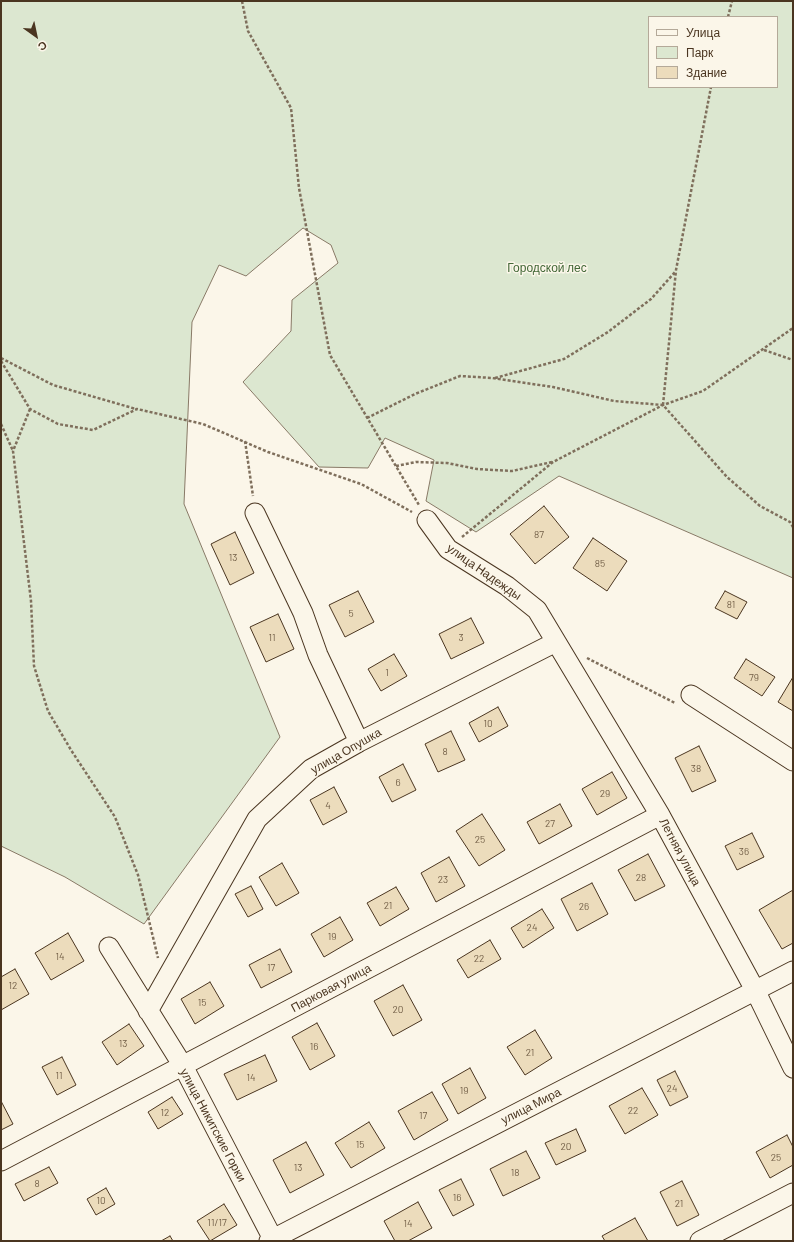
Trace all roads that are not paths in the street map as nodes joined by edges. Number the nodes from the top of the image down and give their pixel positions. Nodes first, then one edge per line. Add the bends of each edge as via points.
1 (255, 513) road end
2 (427, 520) road end
3 (556, 642) junction
4 (691, 695) road end
5 (359, 742) junction
6 (793, 761) edge
7 (660, 814) junction
8 (109, 947) dead end
9 (793, 971) edge
10 (755, 990) junction
11 (148, 1011) junction
12 (183, 1066) junction
13 (793, 1068) edge
14 (1, 1161) edge
15 (793, 1192) edge
16 (272, 1240) edge
17 (700, 1241) edge

1 - 5 street via 303,613 318,655
2 - 3 street, улица Надежды via 448,549 507,586 537,610
3 - 5 street, улица Опушка
3 - 7 street, Летняя улица
4 - 6 street
5 - 11 street, улица Опушка via 311,769 257,819
7 - 10 street, Летняя улица
7 - 12 street, Парковая улица
8 - 11 street, улица Никитские Горки
9 - 10 street, улица Мира
10 - 13 street, Летняя улица
10 - 16 street, улица Мира
11 - 12 street, улица Никитские Горки
12 - 14 street, Парковая улица
12 - 16 street, улица Никитские Горки
15 - 17 street

